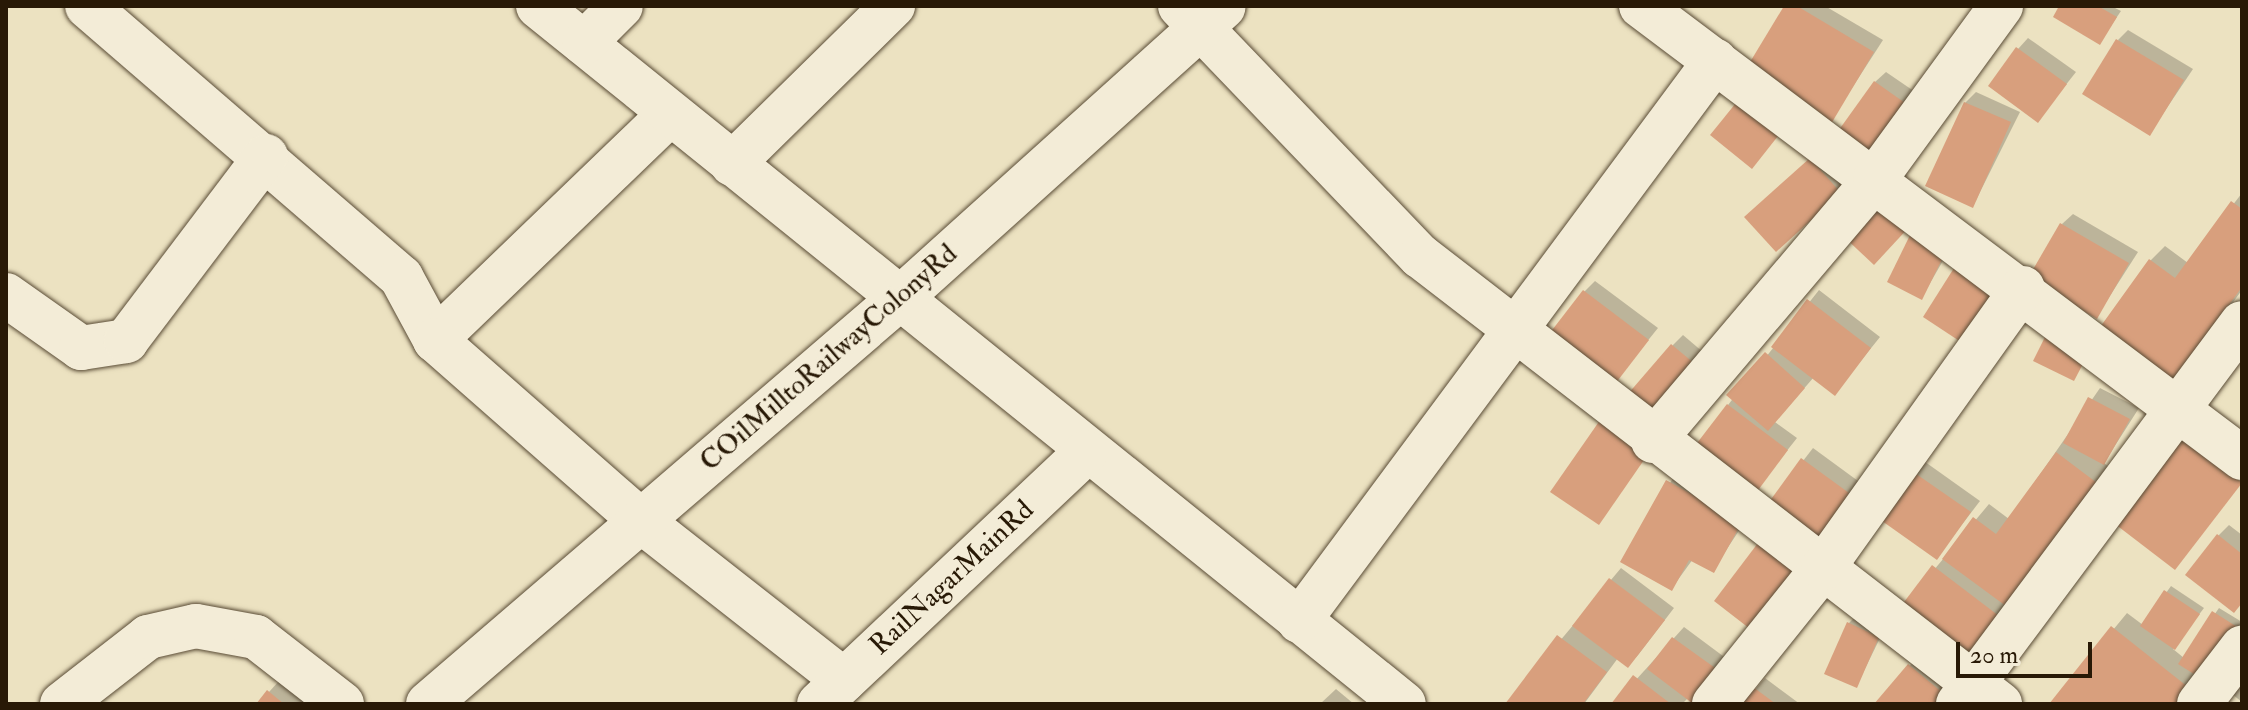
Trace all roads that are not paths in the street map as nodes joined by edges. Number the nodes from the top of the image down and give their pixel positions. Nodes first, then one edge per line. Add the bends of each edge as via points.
1 (87, 6) edge
2 (538, 6) edge
3 (621, 6) edge
4 (893, 6) edge
5 (1641, 6) edge
6 (2001, 6) edge
7 (1202, 12) edge
8 (584, 43) junction
9 (1715, 61) junction
10 (670, 114) junction
11 (266, 156) junction
12 (732, 164) junction
13 (1875, 179) junction
14 (2023, 288) junction
15 (6, 295) edge
16 (898, 300) junction
17 (2242, 323) edge
18 (1515, 332) junction
19 (435, 340) junction
20 (2181, 412) junction
21 (1653, 441) junction
22 (1086, 452) junction
23 (2242, 458) edge
24 (641, 521) junction
25 (1823, 568) junction
26 (1299, 621) junction
27 (2242, 648) edge
28 (832, 692) edge
29 (1977, 698) edge
30 (62, 704) edge
31 (342, 704) edge
32 (428, 704) edge
33 (1404, 704) edge
34 (1714, 704) edge
35 (2199, 704) edge

1 - 11 street
2 - 8 street
3 - 8 street
4 - 12 street
5 - 9 street
6 - 13 street
7 - 16 street, COilMilltoRailwayColonyRd
7 - 18 street via 1420,256
8 - 10 street
9 - 13 street
9 - 18 street
10 - 12 street
10 - 19 street
11 - 15 street via 126,341 81,348
11 - 19 street via 401,277
12 - 16 street
13 - 14 street
13 - 21 street
14 - 20 street
14 - 25 street
16 - 22 street
16 - 24 street, COilMilltoRailwayColonyRd
17 - 20 street
18 - 21 street
18 - 26 street
19 - 24 street
20 - 23 street
20 - 29 street
21 - 25 street
22 - 26 street
22 - 28 street, RailNagarMainRd
24 - 28 street
24 - 32 street, COilMilltoRailwayColonyRd
25 - 29 street
25 - 34 street
26 - 33 street
27 - 35 street
30 - 31 street via 148,637 196,626 256,637

